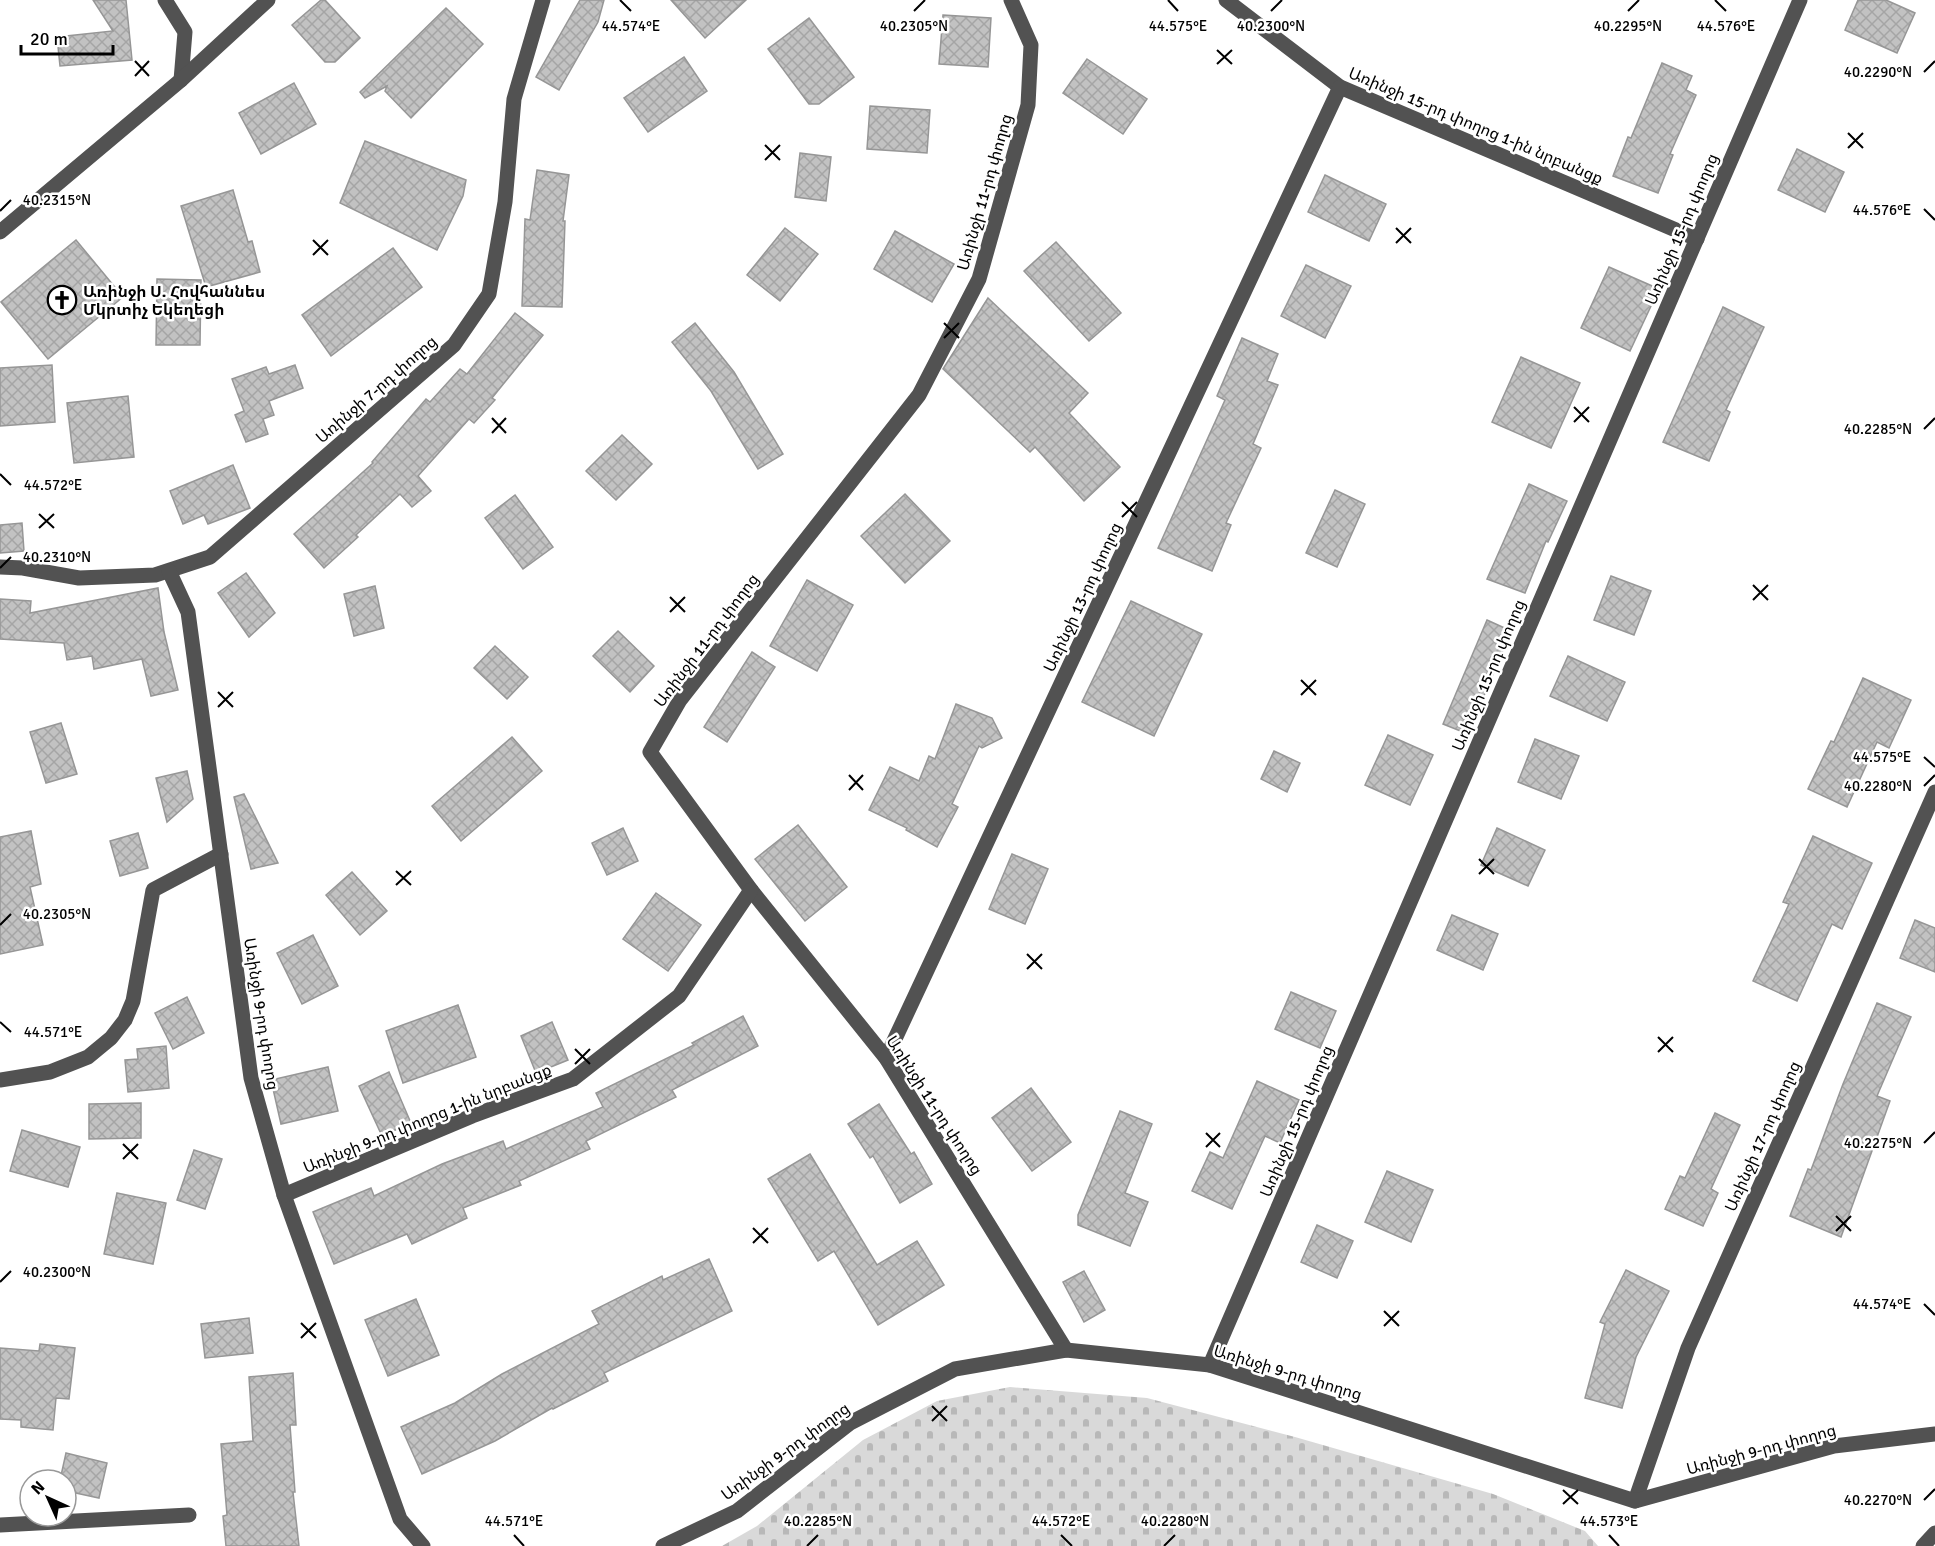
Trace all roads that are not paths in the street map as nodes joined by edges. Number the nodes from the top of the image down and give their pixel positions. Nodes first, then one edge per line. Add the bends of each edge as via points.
1 (165, 0) edge
2 (268, 0) edge
3 (543, 0) edge
4 (1011, 0) edge
5 (1226, 0) edge
6 (1800, 0) edge
7 (181, 81) junction
8 (1340, 87) junction
9 (0, 232) edge
10 (1696, 239) junction
11 (0, 567) edge
12 (169, 571) junction
13 (1935, 792) edge
14 (221, 855) junction
15 (752, 890) junction
16 (886, 1058) junction
17 (0, 1080) edge
18 (284, 1195) junction
19 (1066, 1350) junction
20 (1210, 1365) junction
21 (1935, 1434) edge
22 (1635, 1501) junction
23 (189, 1515) dead end
24 (0, 1525) edge
25 (1935, 1533) edge
26 (423, 1546) edge
27 (663, 1546) edge
28 (1923, 1546) edge

1 - 7 street via 185,32
2 - 7 street
3 - 12 street, Առինջի 7-րդ փողոց via 514,99 505,202 489,294 454,345 210,558
4 - 15 street, Առինջի 11-րդ փողոց via 1031,45 1028,105 979,279 919,395 680,700 650,752
5 - 8 street, Առինջի 15-րդ փողոց 1-ին նրբանցք
6 - 10 street, Առինջի 15-րդ փողոց
7 - 9 street
8 - 10 street, Առինջի 15-րդ փողոց 1-ին նրբանցք
8 - 16 street, Առինջի 13-րդ փողոց
10 - 20 street, Առինջի 15-րդ փողոց
11 - 12 street, Առինջի 7-րդ փողոց via 79,579
12 - 14 street, Առինջի 9-րդ փողոց via 188,612
13 - 22 street, Առինջի 17-րդ փողոց via 1688,1348
14 - 17 street via 153,890 134,1001 111,1038 88,1056 50,1072
14 - 18 street, Առինջի 9-րդ փողոց via 251,1078
15 - 16 street, Առինջի 11-րդ փողոց
15 - 18 street, Առինջի 9-րդ փողոց 1-ին նրբանցք via 679,996 573,1078
16 - 19 street, Առինջի 11-րդ փողոց
18 - 26 street, Առինջի 9-րդ փողոց via 400,1519
19 - 20 street, Առինջի 9-րդ փողոց
19 - 27 street, Առինջի 9-րդ փողոց via 955,1369 850,1423 737,1511
20 - 22 street, Առինջի 9-րդ փողոց
21 - 22 street, Առինջի 9-րդ փողոց via 1834,1446
23 - 24 street
25 - 28 street

